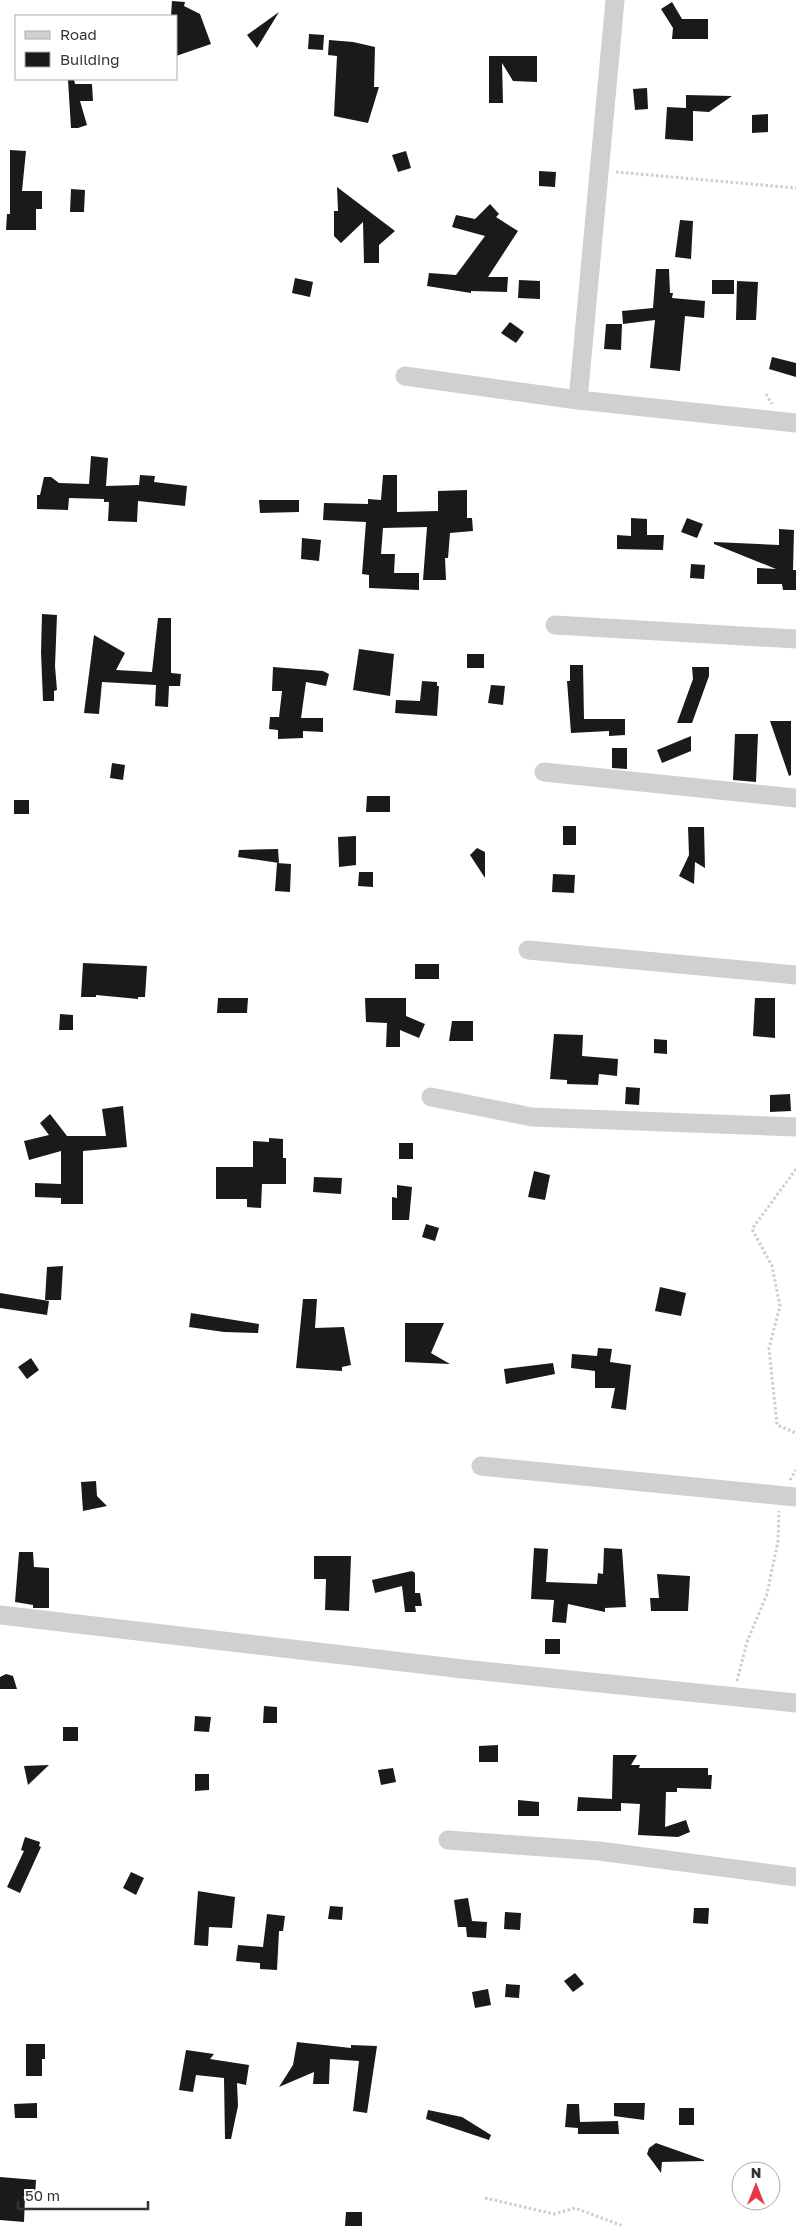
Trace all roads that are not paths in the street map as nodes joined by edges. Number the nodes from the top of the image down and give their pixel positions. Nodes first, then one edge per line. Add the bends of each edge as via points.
1 (615, 0) edge
2 (405, 376) dead end
3 (578, 400) junction
4 (796, 423) edge
5 (554, 625) dead end
6 (796, 639) edge
7 (544, 772) dead end
8 (796, 798) edge
9 (528, 950) dead end
10 (796, 975) edge
11 (431, 1097) dead end
12 (796, 1126) edge
13 (481, 1466) dead end
14 (788, 1496) edge
15 (0, 1615) edge
16 (796, 1703) edge
17 (448, 1840) dead end
18 (796, 1877) edge

1 - 3 street
2 - 3 street
3 - 4 street
5 - 6 street
7 - 8 street
9 - 10 street
11 - 12 street via 532,1117
13 - 14 street
15 - 16 street via 463,1669
17 - 18 street via 599,1850

